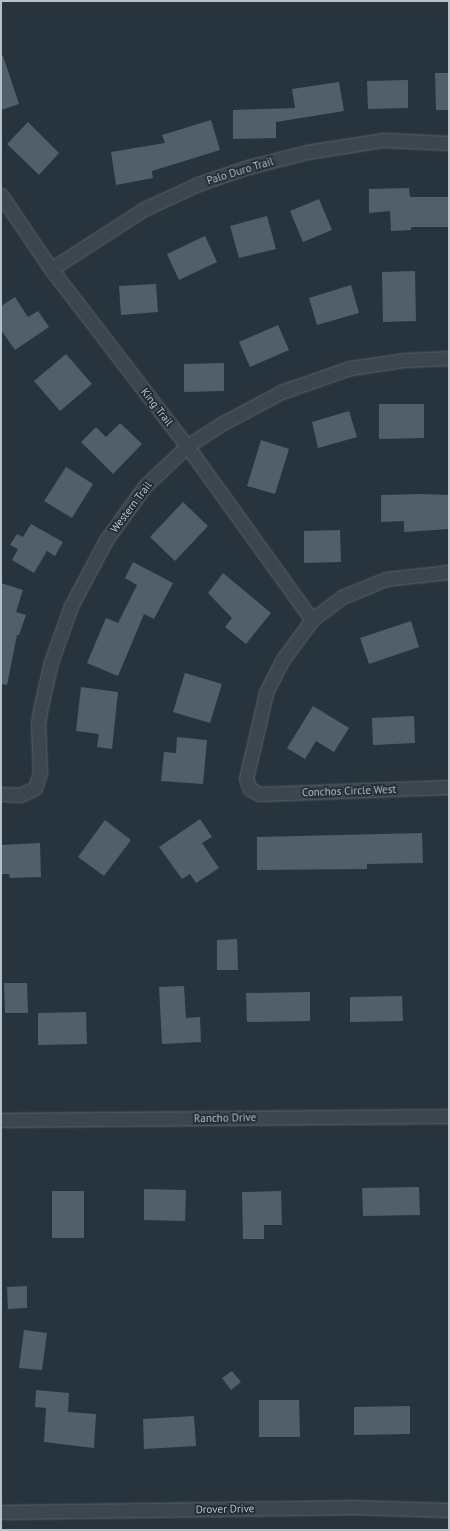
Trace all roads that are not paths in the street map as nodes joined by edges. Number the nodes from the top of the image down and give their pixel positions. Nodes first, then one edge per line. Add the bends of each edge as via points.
1 (449, 143) edge
2 (1, 195) edge
3 (51, 269) junction
4 (449, 358) edge
5 (187, 446) junction
6 (449, 572) edge
7 (312, 620) junction
8 (449, 787) edge
9 (1, 794) edge
10 (449, 1116) edge
11 (1, 1120) edge
12 (449, 1510) edge
13 (1, 1512) edge

1 - 3 street, Palo Duro Trail via 384,140 307,152 248,167 198,184 144,209
2 - 3 street, King Trail
3 - 5 street, King Trail
4 - 5 street, Western Trail via 405,360 350,368 323,376 281,392 223,423
5 - 7 street, King Trail
5 - 9 street, Western Trail via 145,486 106,540 71,606 51,662 38,724 40,773 35,788 20,795
6 - 7 street via 386,579 342,597
7 - 8 street, Conchos Circle West via 283,659 266,693 248,767 246,779 250,789 259,794
10 - 11 street, Rancho Drive
12 - 13 street, Drover Drive via 350,1507

